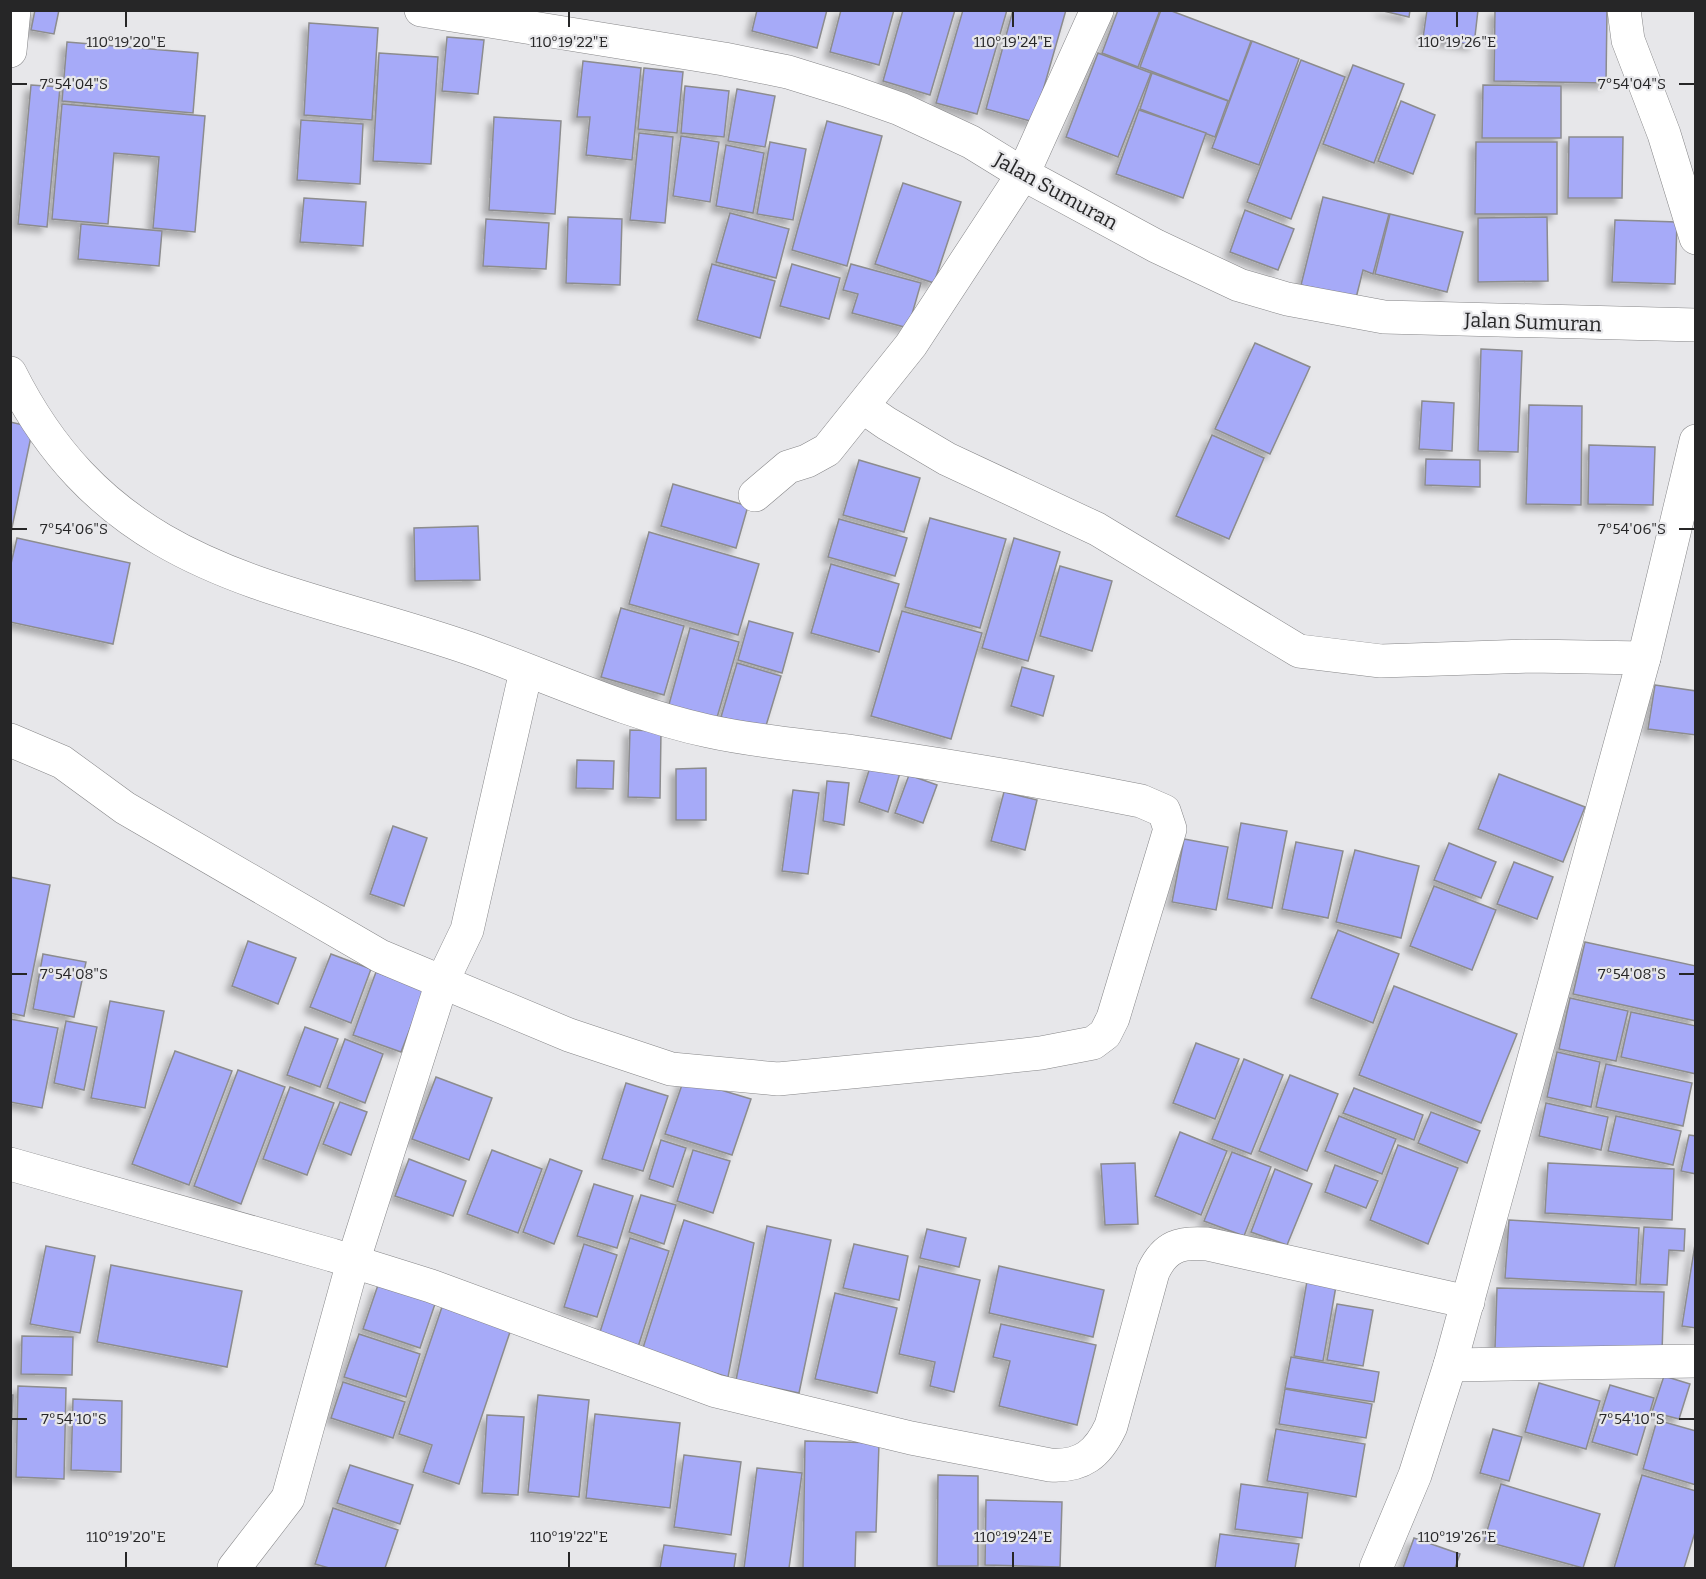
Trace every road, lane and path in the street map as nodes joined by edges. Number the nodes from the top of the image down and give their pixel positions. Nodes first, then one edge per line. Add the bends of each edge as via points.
1 (14, 10) edge
2 (421, 10) edge
3 (1097, 10) edge
4 (1624, 10) edge
5 (10, 51) edge
6 (1023, 174) junction
7 (1695, 238) edge
8 (1695, 325) edge
9 (10, 373) edge
10 (863, 407) junction
11 (1695, 441) edge
12 (755, 495) dead end
13 (1644, 658) junction
14 (526, 671) junction
15 (10, 740) edge
16 (442, 982) junction
17 (10, 1164) edge
18 (353, 1262) junction
19 (1468, 1302) junction
20 (1695, 1361) edge
21 (1450, 1365) junction
22 (234, 1569) edge
23 (1376, 1569) edge

1 - 5 street
2 - 6 street, Jalan Sumuran via 788,72 900,109 971,142
3 - 6 street
4 - 7 street via 1628,40 1664,134
6 - 8 street, Jalan Sumuran via 1239,285 1287,299 1384,317
6 - 10 street via 911,345
9 - 14 street via 42,429 106,501 188,556 263,587 471,649
10 - 12 street via 827,450 788,467
10 - 13 street via 947,459 1096,529 1299,651 1381,661
11 - 13 street
13 - 19 street
14 - 16 street via 467,930
14 - 16 street via 666,721 709,732 880,756 1141,801 1164,811 1169,822 1168,837 1113,1018 1105,1034 1076,1047 814,1077 712,1075 671,1069 569,1035
15 - 16 street via 62,762 126,808 380,956
16 - 18 street
17 - 18 street
18 - 19 street via 716,1391 911,1438 1023,1462 1065,1466 1081,1462 1103,1444 1153,1272 1170,1248 1186,1242 1207,1244
18 - 22 street via 288,1498
19 - 21 street
20 - 21 street
21 - 23 street via 1415,1475

